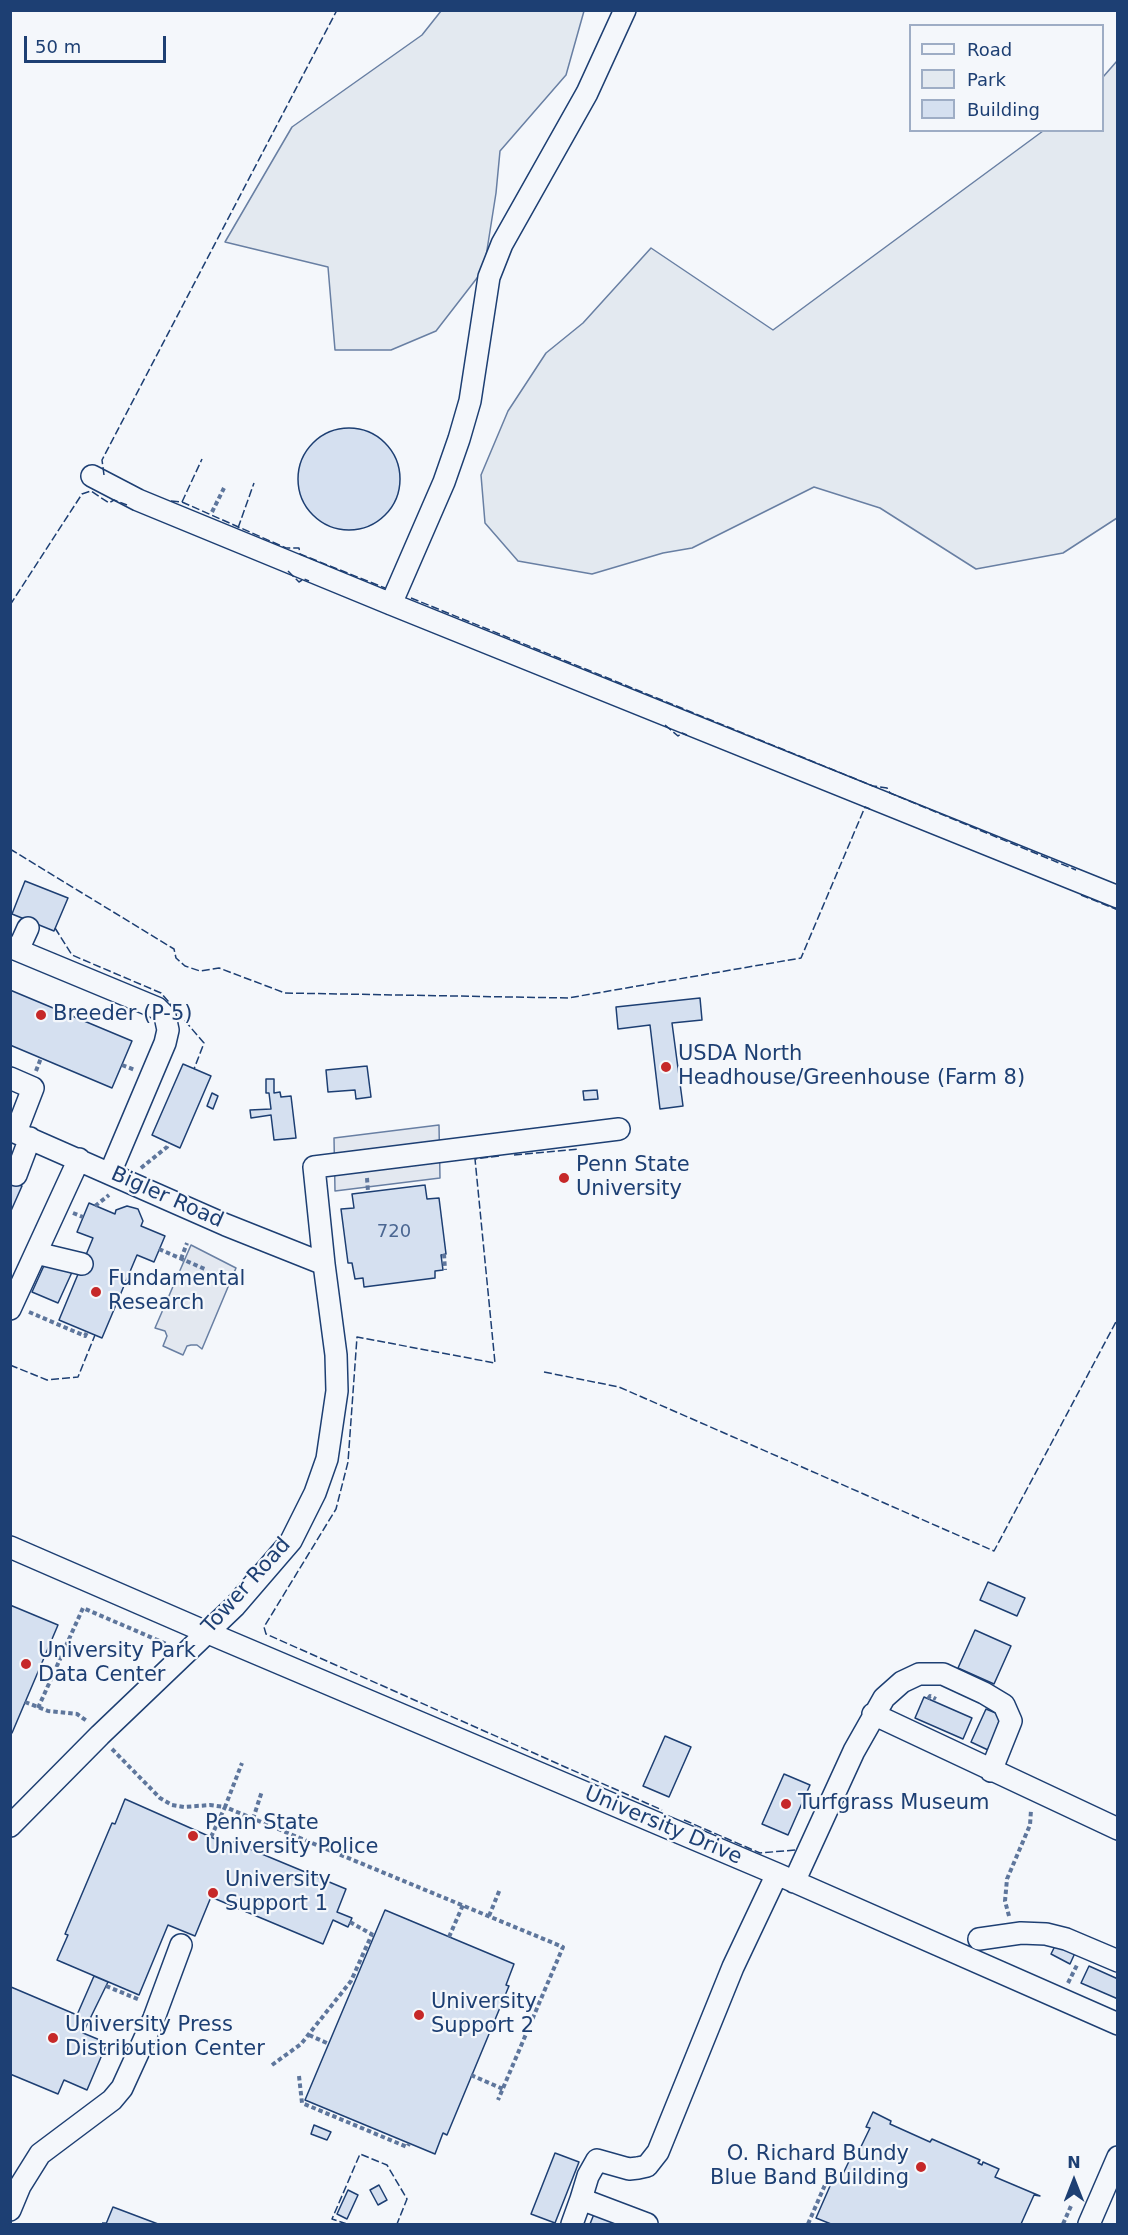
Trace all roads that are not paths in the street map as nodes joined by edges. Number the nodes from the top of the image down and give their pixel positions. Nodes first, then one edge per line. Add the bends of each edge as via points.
1 (625, 10) edge
2 (92, 476) dead end
3 (391, 604) junction
4 (1118, 897) edge
5 (28, 928) dead end
6 (14, 948) edge
7 (10, 1078) edge
8 (619, 1129) dead end
9 (19, 1134) edge
10 (79, 1159) junction
11 (16, 1175) dead end
12 (112, 1181) junction
13 (36, 1253) junction
14 (82, 1264) dead end
15 (324, 1264) junction
16 (12, 1307) edge
17 (10, 1547) edge
18 (206, 1632) junction
19 (873, 1714) junction
20 (991, 1771) junction
21 (10, 1826) edge
22 (1118, 1829) edge
23 (786, 1878) junction
24 (979, 1939) dead end
25 (181, 1945) dead end
26 (1118, 1961) edge
27 (1118, 2024) edge
28 (1118, 2157) edge
29 (581, 2199) junction
30 (10, 2210) edge
31 (572, 2224) edge
32 (647, 2224) edge
33 (1089, 2224) edge

1 - 3 street via 587,93 502,244 489,277 470,401 459,440
2 - 3 street via 138,500
3 - 4 street
5 - 6 street
6 - 12 street via 157,1008 165,1016 165,1043
7 - 9 street via 33,1088
8 - 15 street, Tower Road via 314,1167
9 - 10 street, Bigler Road
9 - 11 street
10 - 12 street, Bigler Road
10 - 13 street
12 - 15 street, Bigler Road
13 - 14 street
13 - 16 street
15 - 18 street, Tower Road via 337,1391 327,1459 291,1541 235,1606
17 - 18 street, University Drive
18 - 21 street, Tower Road
18 - 23 street, University Drive
19 - 20 street
19 - 20 street via 902,1682 919,1674 943,1674 984,1693 1004,1705 1011,1721
19 - 23 street
20 - 22 street
23 - 27 street, University Drive
23 - 29 street via 733,1967 658,2152 647,2166 638,2168 597,2160
24 - 26 street via 1046,1934
25 - 30 street via 122,2088 112,2100 40,2154
28 - 33 street
29 - 31 street
29 - 32 street

